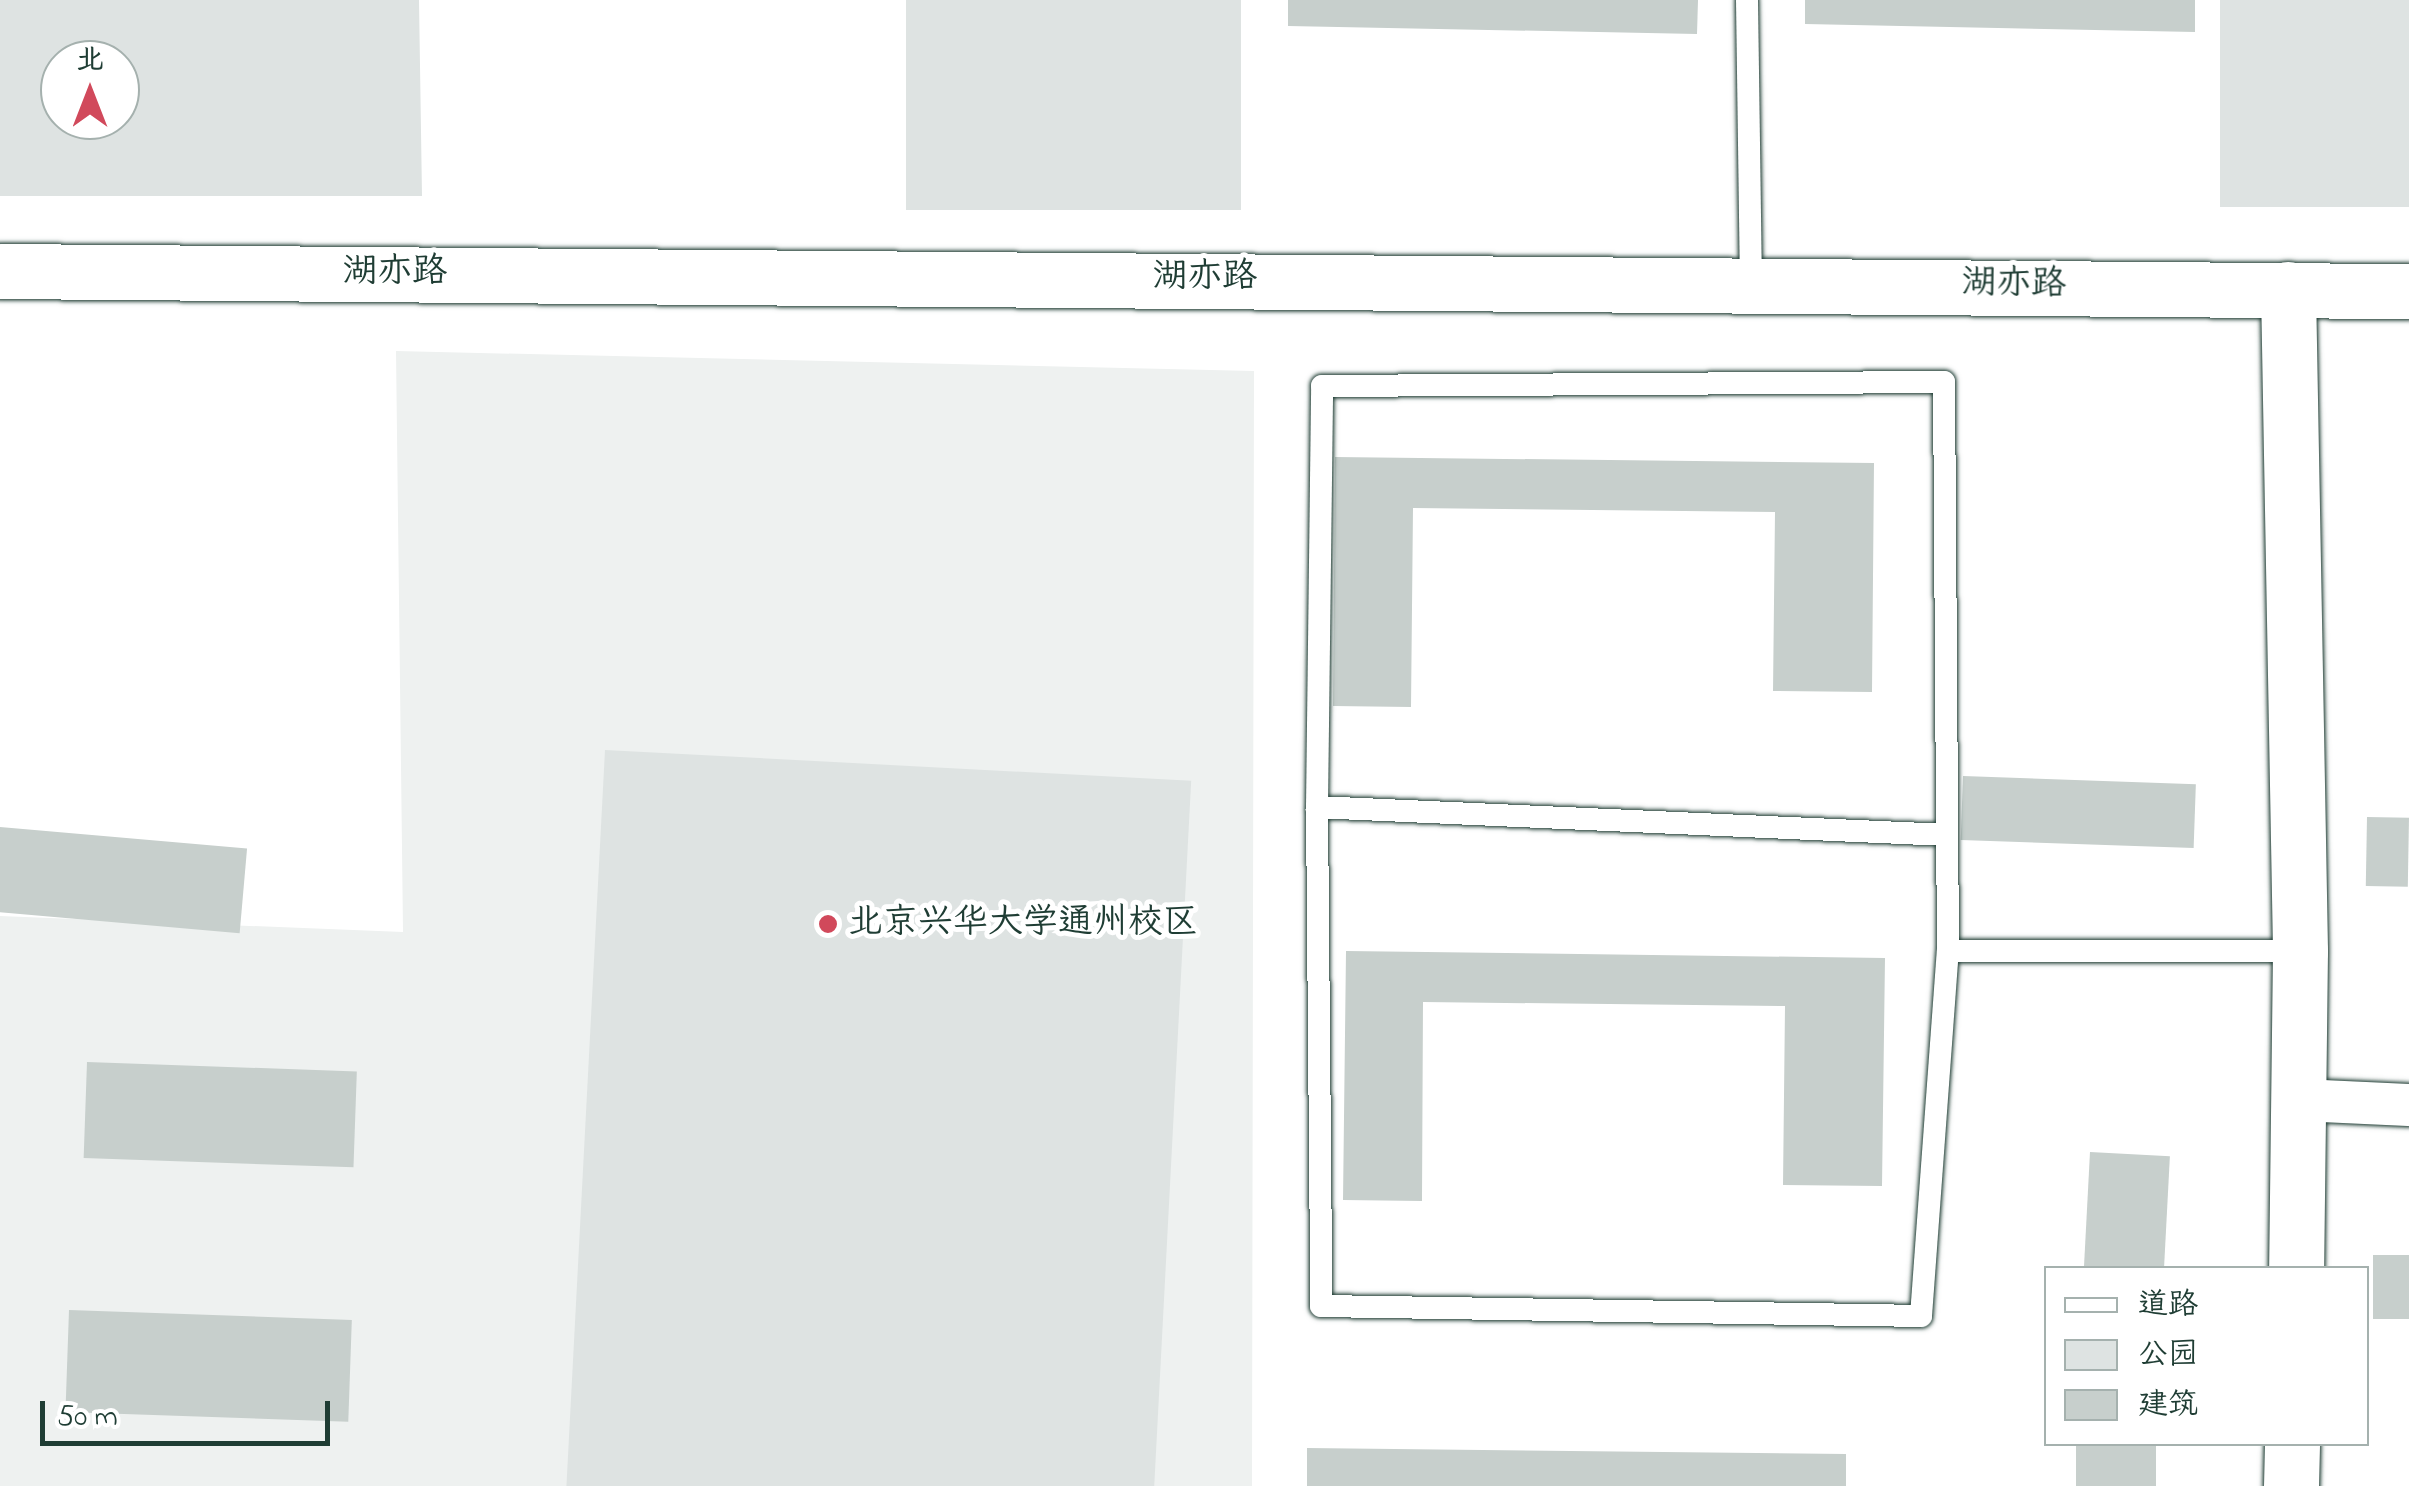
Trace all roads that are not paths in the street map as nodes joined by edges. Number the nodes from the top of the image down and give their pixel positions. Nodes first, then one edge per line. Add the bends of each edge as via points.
1 (1746, 0) edge
2 (0, 271) edge
3 (1751, 281) junction
4 (2288, 290) junction
5 (2409, 291) edge
6 (1317, 807) junction
7 (1947, 834) junction
8 (1948, 951) junction
9 (2300, 951) junction
10 (2300, 1100) junction
11 (2409, 1104) edge
12 (2296, 1266) edge
13 (2292, 1446) edge
14 (2291, 1486) edge

1 - 3 lane
2 - 3 street, 湖亦路
3 - 4 street, 湖亦路
4 - 5 street, 湖亦路
4 - 9 street
6 - 7 lane
6 - 7 lane via 1322,386 1944,382
6 - 8 lane via 1321,1306 1922,1316
7 - 8 lane
8 - 9 lane
9 - 10 street
10 - 11 street
10 - 12 street
13 - 14 street

